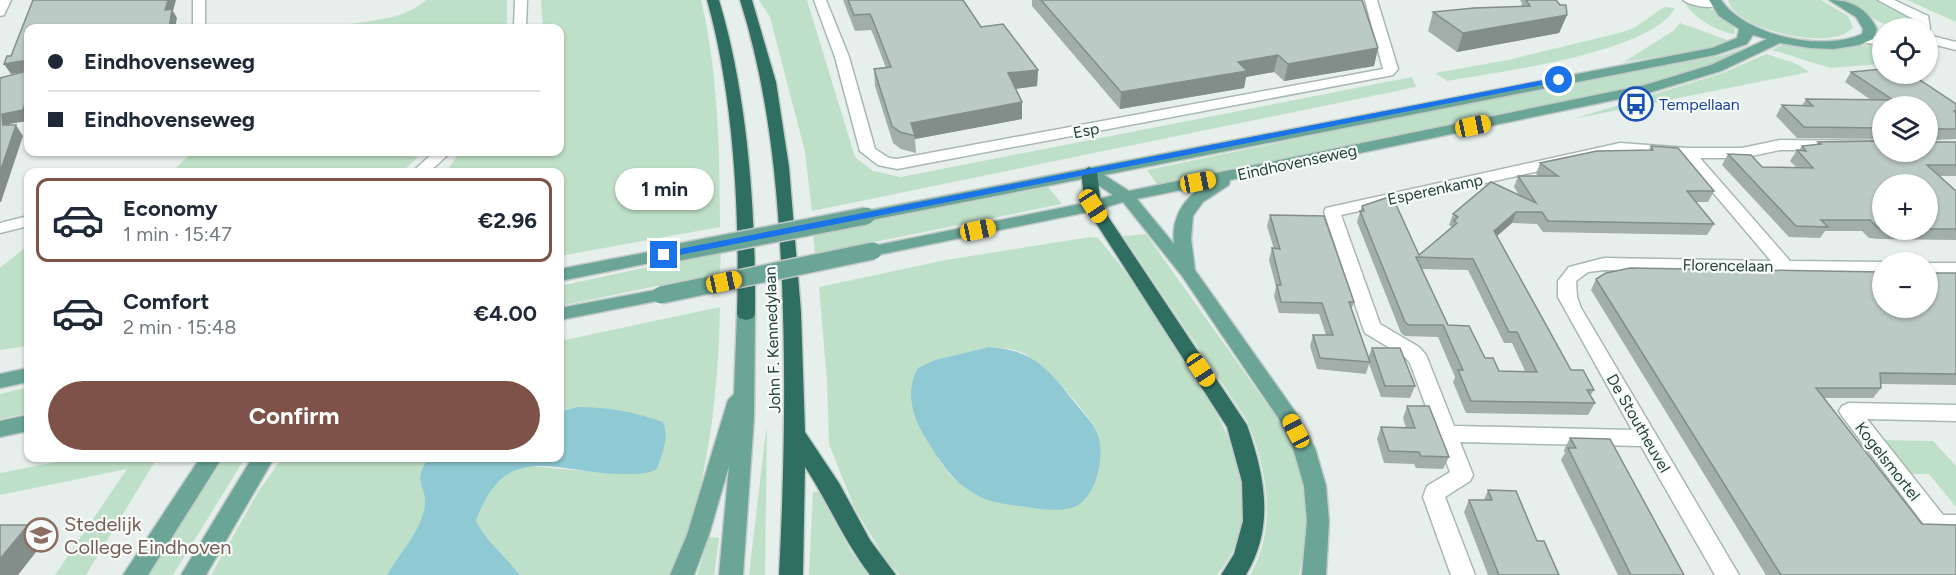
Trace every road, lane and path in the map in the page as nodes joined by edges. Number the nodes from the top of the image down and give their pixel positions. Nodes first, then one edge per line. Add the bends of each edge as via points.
1 (5, 0) edge
2 (199, 0) edge
3 (521, 0) edge
4 (713, 0) edge
5 (746, 0) edge
6 (820, 0) edge
7 (1371, 0) edge
8 (1689, 0) edge
9 (1835, 0) edge
10 (1884, 0) edge
11 (1716, 2) edge
12 (0, 12) edge
13 (1913, 18) edge
14 (199, 24) edge
15 (520, 24) edge
16 (1869, 25) junction
17 (1872, 26) edge
18 (1746, 27) junction
19 (1780, 38) junction
20 (1865, 39) junction
21 (1872, 40) edge
22 (1938, 42) edge
23 (1956, 46) edge
24 (1938, 51) edge
25 (1956, 55) edge
26 (1872, 146) edge
27 (1688, 153) junction
28 (438, 156) edge
29 (425, 168) edge
30 (1089, 172) junction
31 (1240, 174) junction
32 (1126, 196) junction
33 (1093, 206) junction
34 (24, 212) edge
35 (0, 217) edge
36 (24, 222) edge
37 (0, 228) edge
38 (1785, 266) junction
39 (1872, 268) edge
40 (1938, 269) edge
41 (1956, 269) edge
42 (1575, 271) joint
43 (1188, 272) junction
44 (564, 274) edge
45 (564, 313) edge
46 (746, 314) joint
47 (746, 374) junction
48 (24, 376) edge
49 (0, 381) edge
50 (1956, 413) edge
51 (24, 424) edge
52 (0, 429) edge
53 (1447, 434) junction
54 (796, 436) junction
55 (1648, 438) junction
56 (208, 462) edge
57 (261, 462) edge
58 (1956, 524) edge
59 (135, 575) edge
60 (193, 575) edge
61 (682, 575) edge
62 (732, 575) edge
63 (791, 575) edge
64 (884, 575) edge
65 (1233, 575) edge
66 (1314, 575) edge
67 (1463, 575) edge
68 (1727, 575) edge

1 - 12 street
2 - 14 street
3 - 15 street
4 - 46 highway, John F. Kennedylaan via 733,89 748,248
5 - 54 highway, John F. Kennedylaan via 763,56 780,151 792,294
6 - 7 street, Esp via 842,57 868,151 884,162 897,164 1388,72 1391,69
8 - 11 street
9 - 16 main road via 1855,10
10 - 13 street
11 - 18 main road via 1726,15
16 - 17 street
16 - 20 main road
18 - 19 main road
18 - 30 main road, Eindhovenseweg via 1742,41 1715,51
19 - 20 main road via 1831,46
19 - 31 main road, Eindhovenseweg via 1738,60 1664,84
20 - 21 street
22 - 23 street
24 - 25 street
26 - 27 street, Esperenkamp via 1780,145 1742,153
27 - 38 street
27 - 53 street, Esperenkamp via 1620,148 1332,212 1372,328 1416,356
28 - 29 street
30 - 32 main road
30 - 33 highway
30 - 44 main road, Eindhovenseweg, bridge
31 - 32 main road, Eindhovenseweg
31 - 43 main road via 1195,198 1186,210 1181,238
32 - 33 main road, Eindhovenseweg
32 - 43 main road
33 - 45 main road, Eindhovenseweg, bridge
33 - 65 highway via 1237,425 1254,485 1255,530
34 - 35 street
36 - 37 street
38 - 39 street, Florencelaan
38 - 42 street, Florencelaan via 1613,264
40 - 41 street
42 - 55 street, De Stoutheuvel via 1565,282 1566,295
43 - 66 main road via 1274,395 1304,448 1315,486 1318,521
46 - 47 main road, John F. Kennedylaan
47 - 61 main road via 698,536
47 - 62 main road, John F. Kennedylaan
48 - 49 main road
50 - 58 street, Kogelsmortel via 1850,411 1937,524
51 - 52 main road
53 - 55 street
53 - 67 street, Esperenkamp via 1462,476 1435,492 1434,497
54 - 63 highway, John F. Kennedylaan
54 - 64 highway via 862,547
55 - 68 street, De Stoutheuvel
56 - 59 main road
57 - 60 main road

